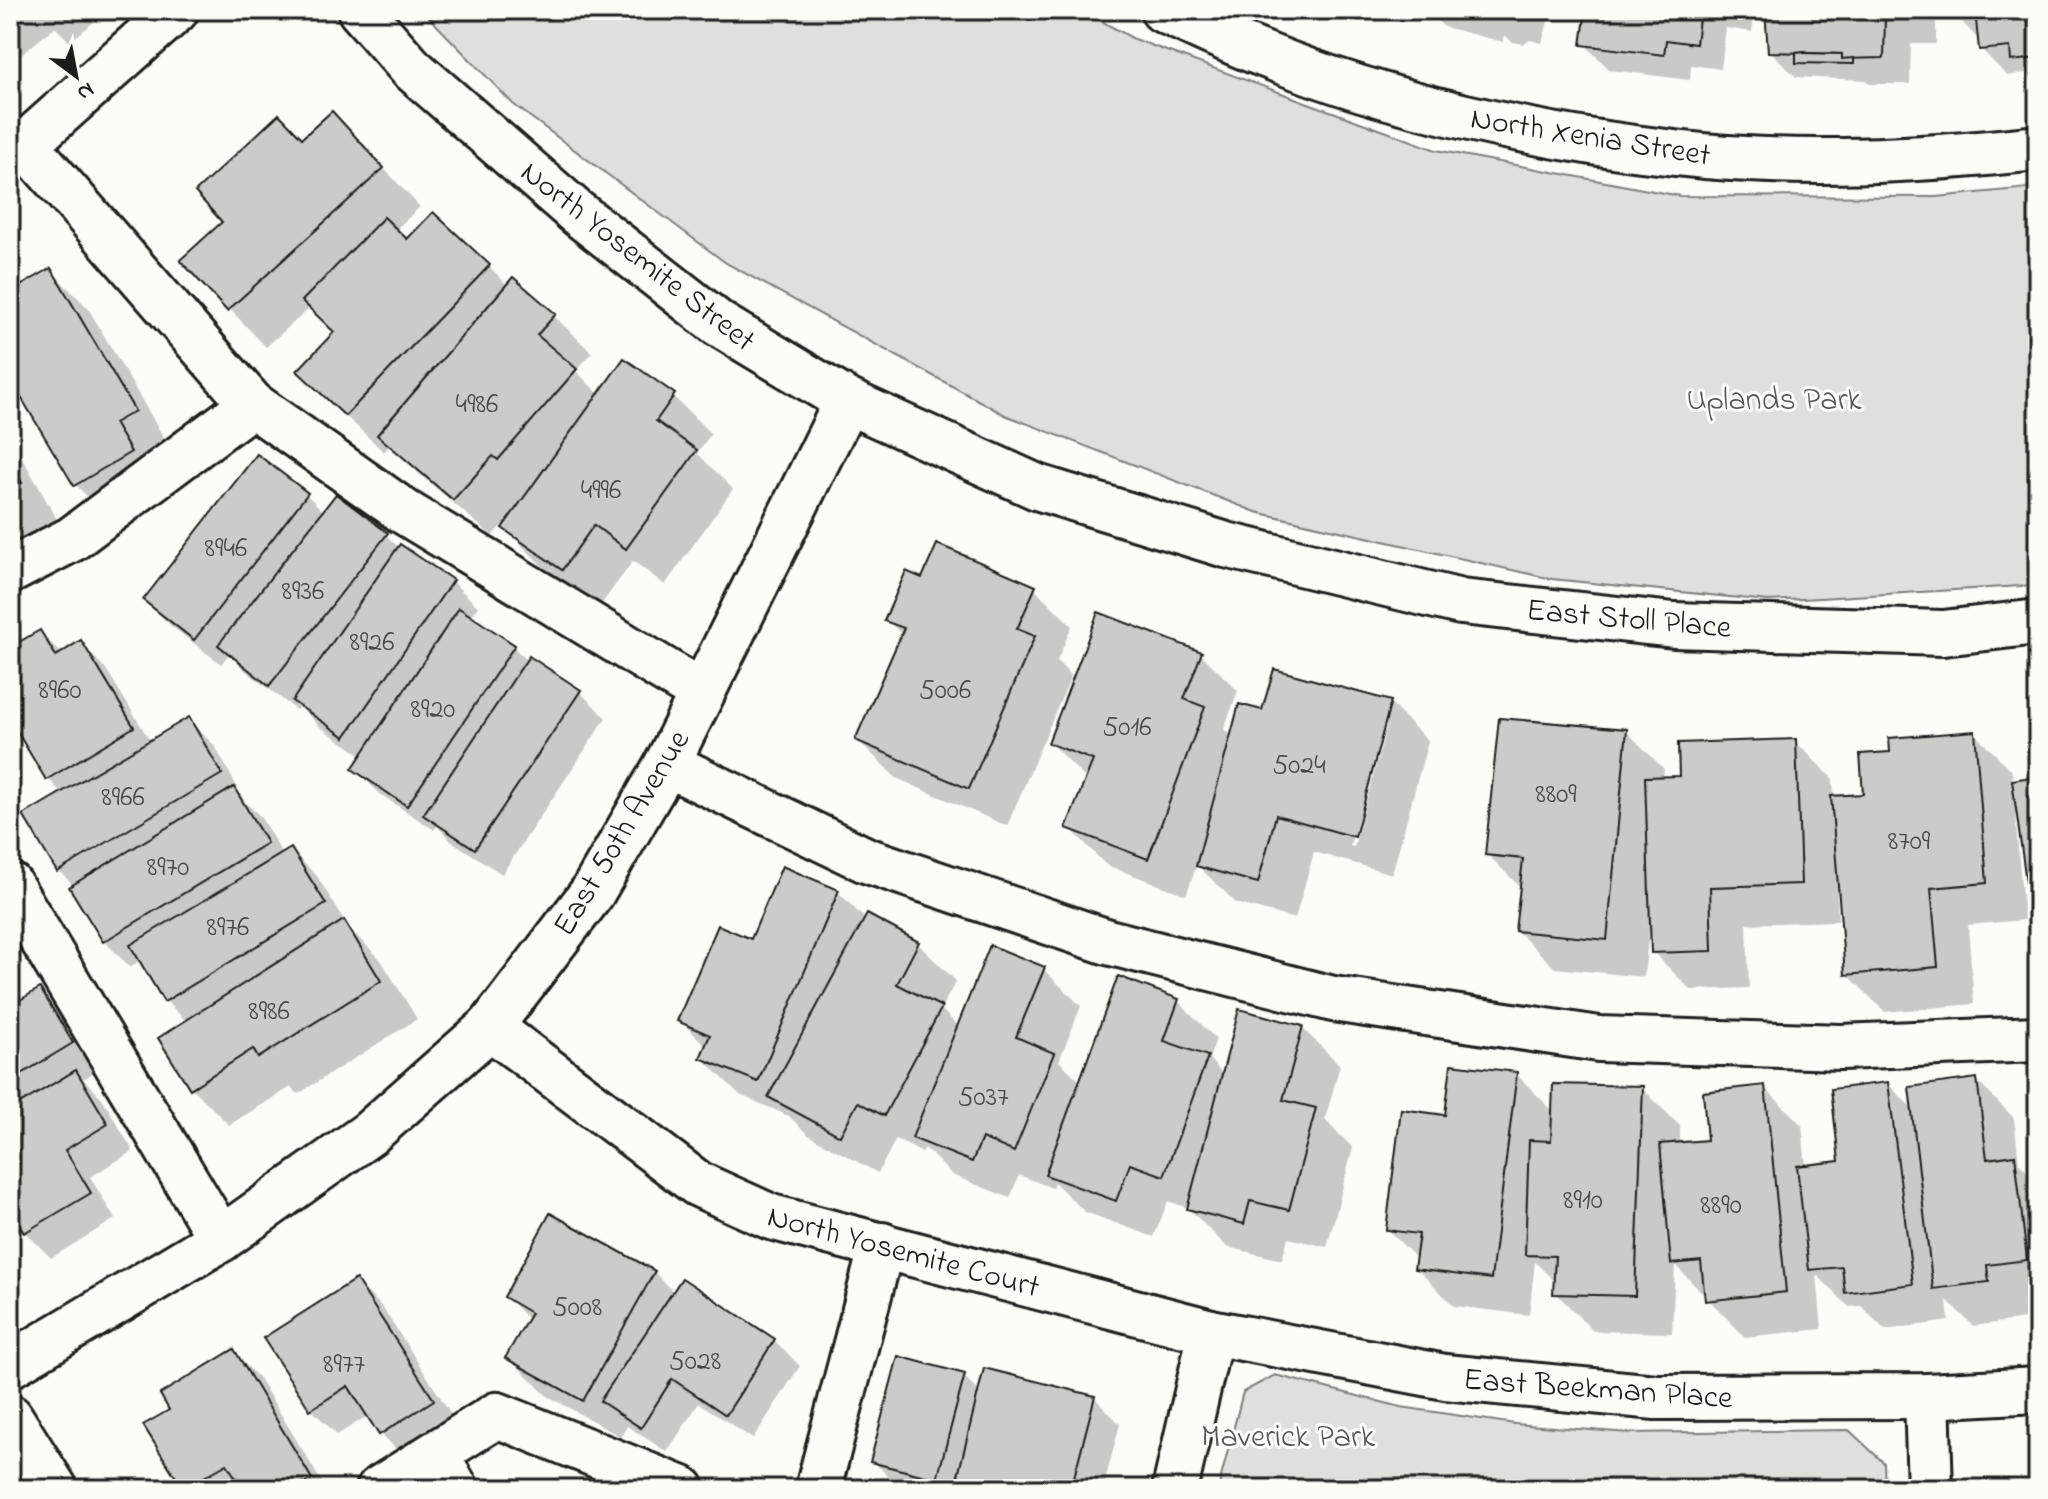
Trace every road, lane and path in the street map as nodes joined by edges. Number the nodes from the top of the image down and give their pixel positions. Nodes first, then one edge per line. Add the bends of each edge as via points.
1 (176, 10) edge
2 (360, 10) edge
3 (1163, 10) edge
4 (2038, 148) edge
5 (18, 151) edge
6 (847, 401) junction
7 (252, 404) junction
8 (1226, 545) joint
9 (10, 571) edge
10 (2038, 622) edge
11 (702, 693) junction
12 (667, 764) junction
13 (10, 885) edge
14 (490, 1027) junction
15 (2038, 1039) edge
16 (221, 1239) junction
17 (882, 1245) junction
18 (1211, 1332) junction
19 (10, 1365) edge
20 (2038, 1390) edge
21 (1927, 1396) junction
22 (10, 1417) edge
23 (445, 1472) edge
24 (55, 1489) edge
25 (379, 1489) edge
26 (682, 1489) edge
27 (818, 1489) edge
28 (1175, 1489) edge
29 (1930, 1489) edge

1 - 5 street
2 - 6 street, North Yosemite Street via 411,68 576,212 719,324
3 - 4 street, North Xenia Street via 1353,85 1549,135 1676,154 1809,161 1943,158
5 - 7 street
6 - 8 street, North Yosemite Street via 1037,487
6 - 11 street, East 50th Avenue
7 - 9 street via 72,539
7 - 11 street via 403,511
8 - 10 street, East Stoll Place via 1461,602 1674,625 1943,633
11 - 12 street, East 50th Avenue
12 - 14 street, East 50th Avenue via 592,893
12 - 15 street via 866,860 1108,942 1333,999 1599,1039 1841,1047
13 - 16 street
14 - 16 street, East 50th Avenue via 370,1133
14 - 17 street, North Yosemite Court via 698,1184 771,1217
16 - 19 street, East 50th Avenue
17 - 18 street, North Yosemite Court
17 - 27 street
18 - 21 street, East Beekman Place via 1445,1377 1656,1397
18 - 28 street
20 - 21 street, East Beekman Place
21 - 29 street
22 - 24 street
23 - 25 street
23 - 26 street via 497,1415

